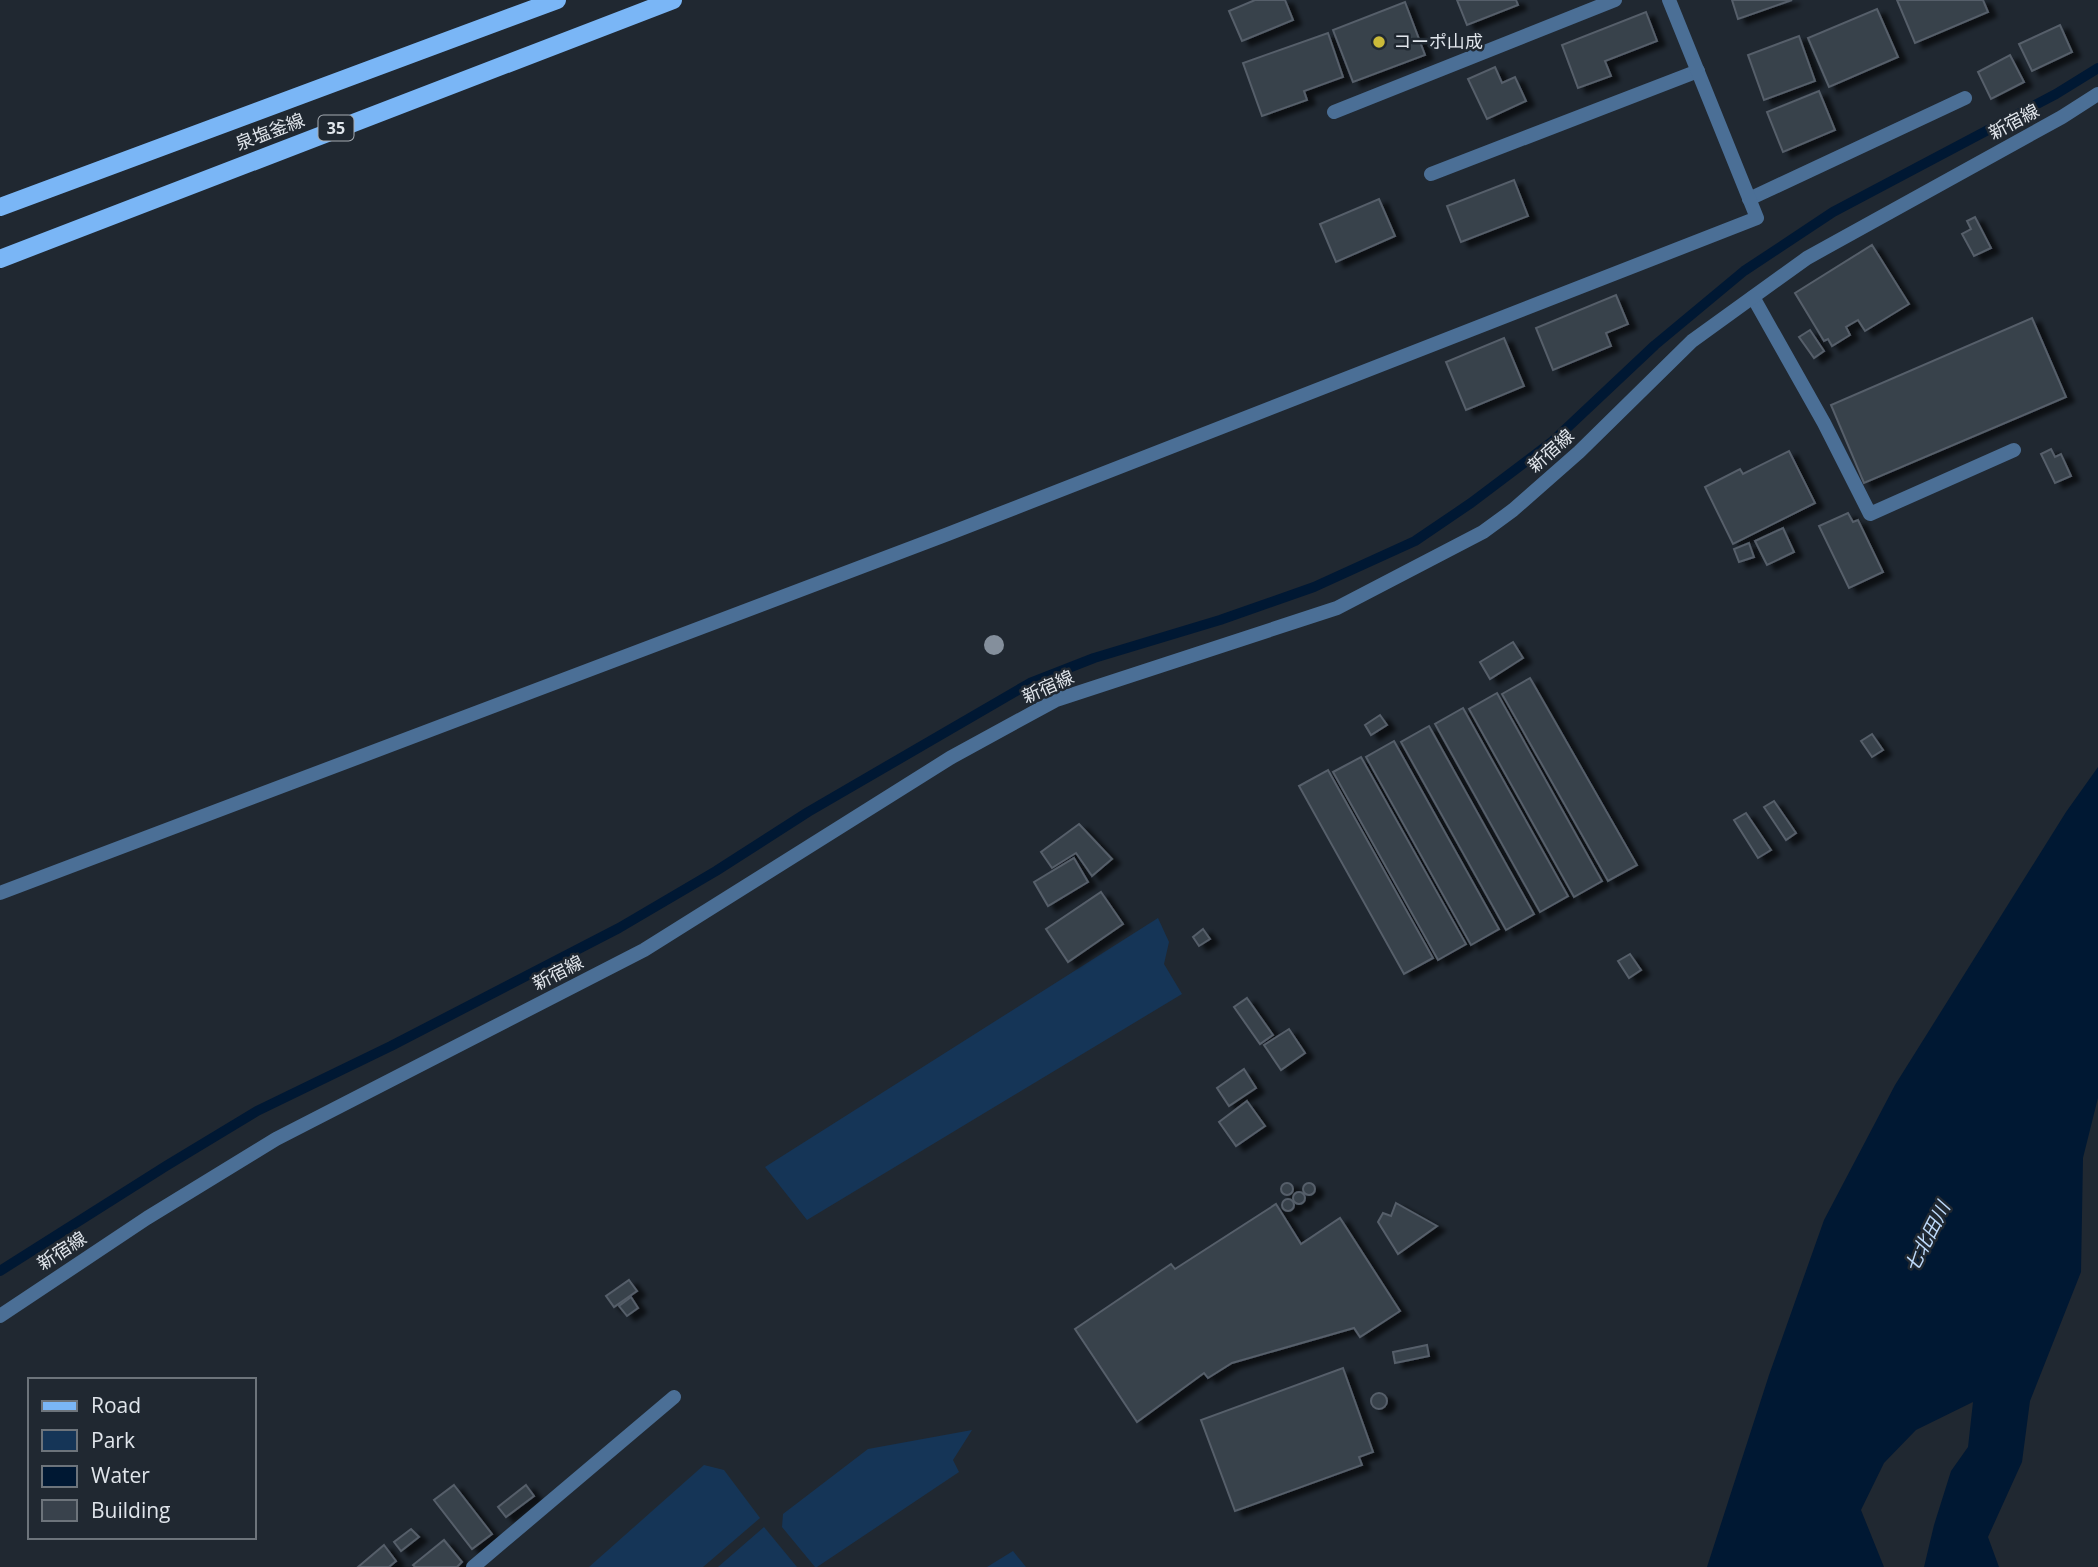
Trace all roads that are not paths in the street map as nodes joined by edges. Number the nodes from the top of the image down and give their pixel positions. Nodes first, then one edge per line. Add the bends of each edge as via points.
1 (557, 0) edge
2 (673, 0) edge
3 (1615, 0) edge
4 (1669, 0) edge
5 (1698, 71) junction
6 (2098, 94) edge
7 (1965, 98) dead end
8 (1334, 112) dead end
9 (1431, 174) dead end
10 (1749, 199) junction
11 (0, 207) edge
12 (0, 259) edge
13 (1753, 297) junction
14 (2014, 450) dead end
15 (0, 893) edge
16 (0, 1316) edge
17 (674, 1397) dead end
18 (473, 1567) edge

1 - 11 main road, 泉塩釜線 / 35
2 - 12 main road, 泉塩釜線 / 35
3 - 8 street
4 - 5 street
5 - 9 street
5 - 10 street
6 - 13 street, 新宿線 via 1807,258
7 - 10 street
10 - 15 street via 1757,218 948,534
13 - 14 street via 1870,514
13 - 16 street, 新宿線 via 1692,341 1579,452 1483,532 1337,608 1056,700 950,758 644,950 276,1139
17 - 18 street

